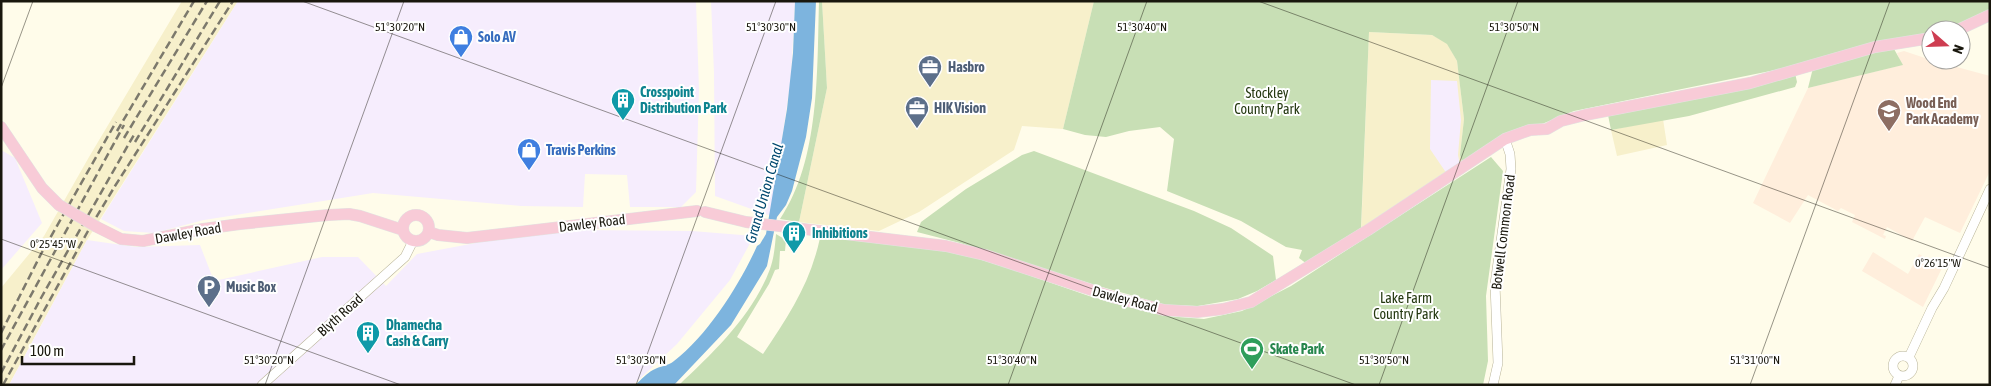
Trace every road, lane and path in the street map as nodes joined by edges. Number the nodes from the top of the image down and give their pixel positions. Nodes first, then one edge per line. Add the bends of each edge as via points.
1 (1990, 15) edge
2 (1971, 24) edge
3 (1921, 40) edge
4 (1, 127) edge
5 (6, 138) edge
6 (1505, 139) junction
7 (1990, 189) edge
8 (403, 230) junction
9 (429, 232) junction
10 (414, 241) junction
11 (1909, 357) junction
12 (1899, 376) junction
13 (262, 385) edge
14 (1493, 385) edge
15 (1895, 385) edge

1 - 2 main road
3 - 6 main road, Dawley Road via 1875,47 1743,84 1585,115 1561,121 1548,129 1530,130
4 - 5 main road, Dawley Road
5 - 8 main road, Dawley Road, bridge via 42,188 59,205 121,239 143,241 240,224 328,214 360,216
6 - 9 main road, Dawley Road via 1292,278 1251,302 1223,310 1164,310 946,246 783,228 701,211 467,238 438,236
6 - 14 street, Botwell Common Road via 1511,168 1495,284 1498,363
7 - 11 street
8 - 9 main road via 406,220 418,214 427,219
8 - 10 main road, Dawley Road
9 - 10 main road via 421,240
10 - 13 street, Blyth Road via 405,257
11 - 12 street via 1913,363 1912,371 1906,376
11 - 12 street via 1901,355 1894,360 1893,369
12 - 15 street

